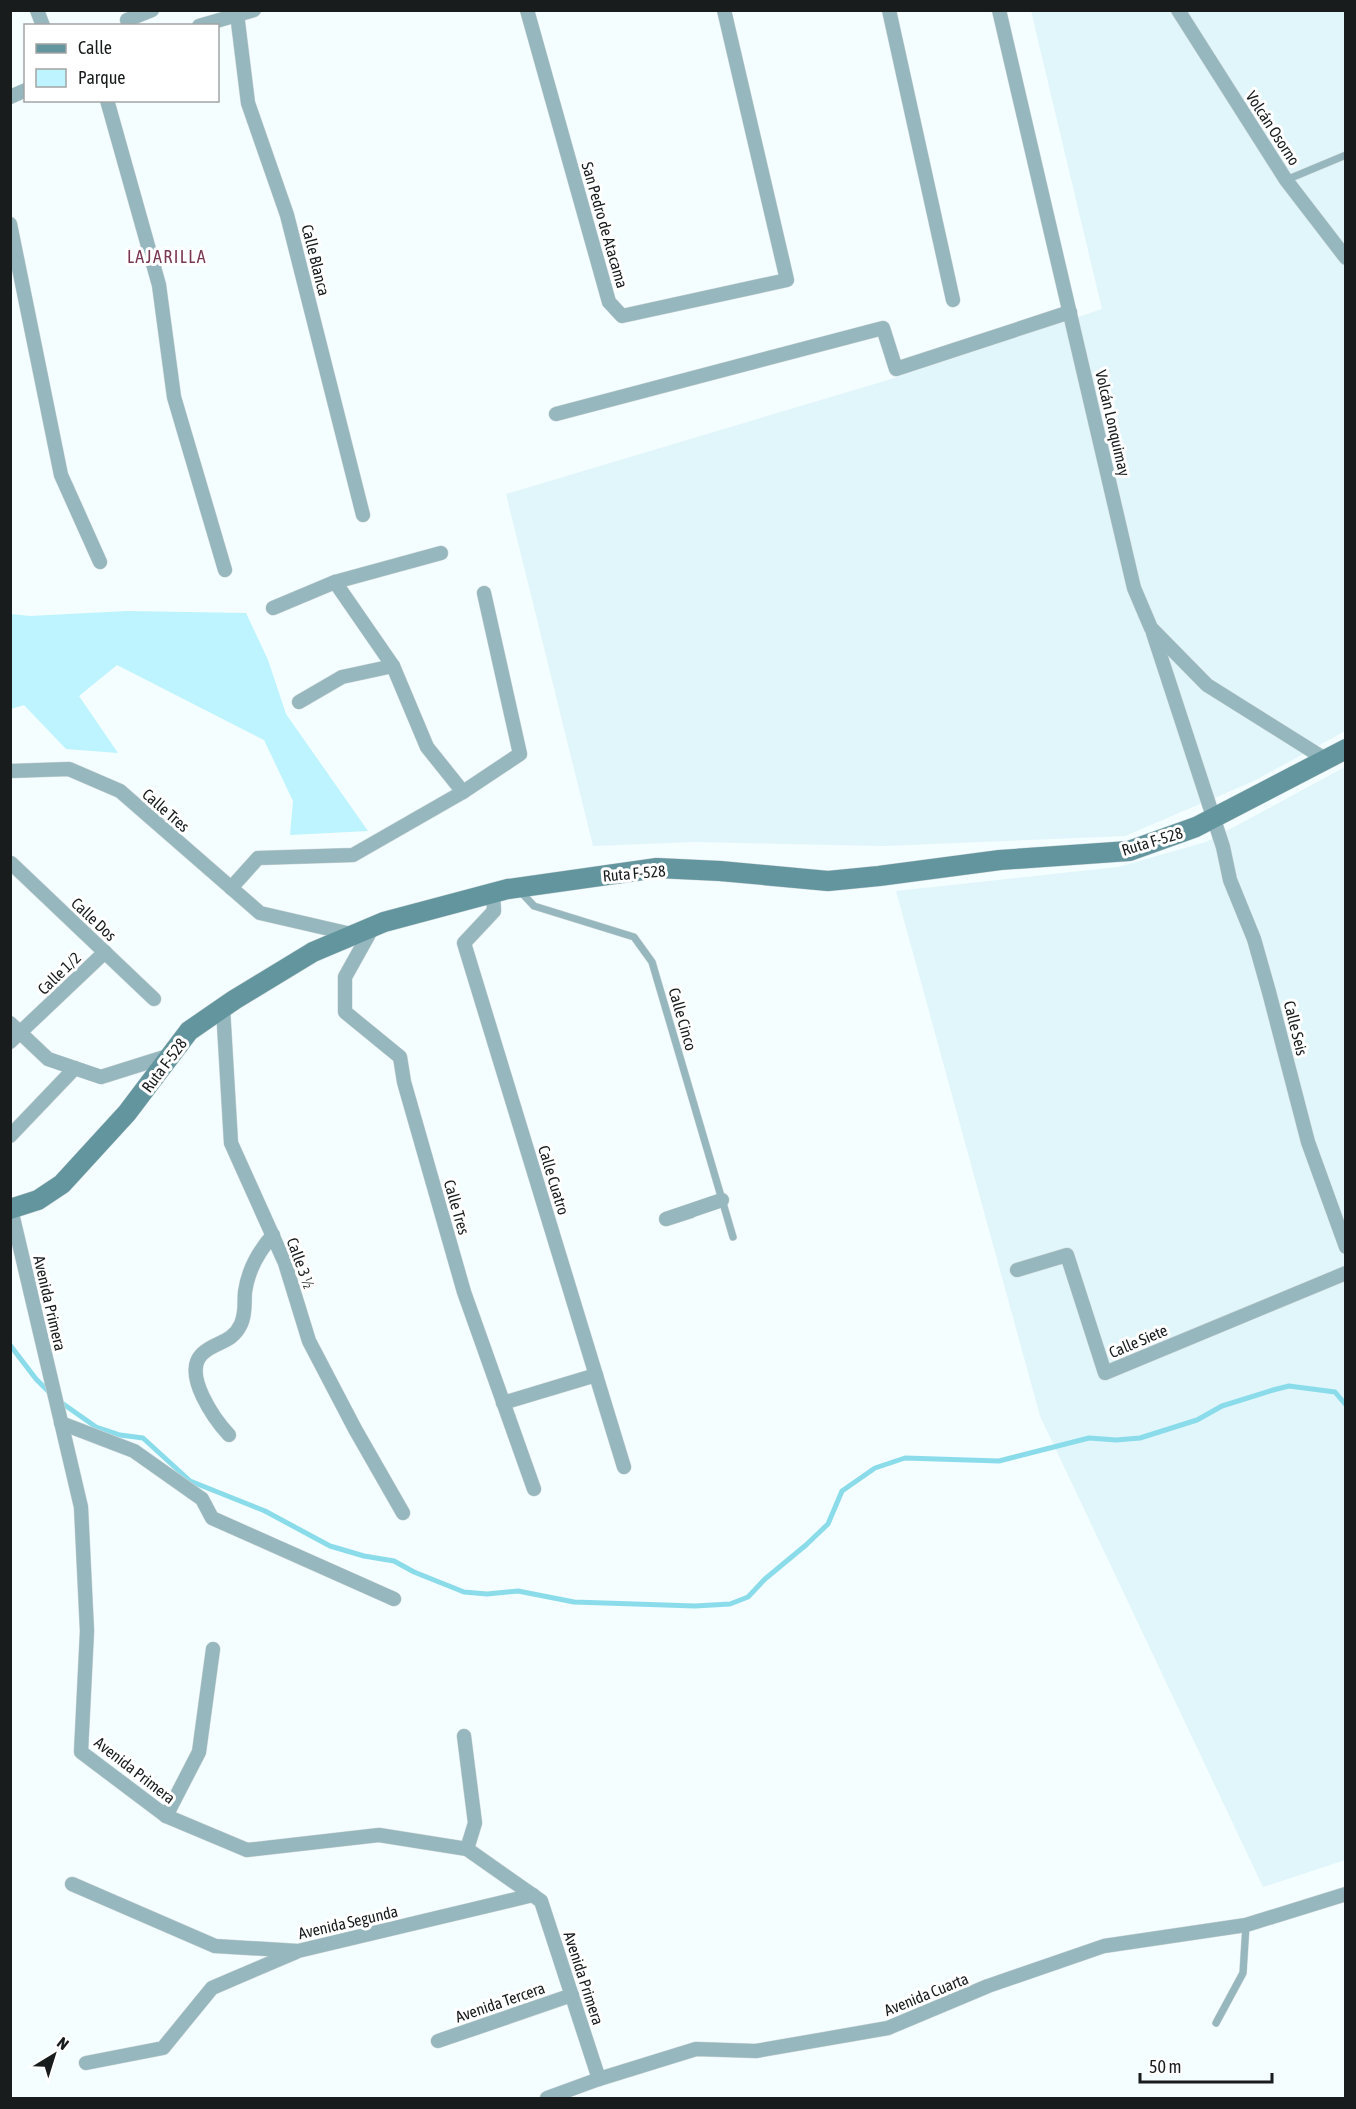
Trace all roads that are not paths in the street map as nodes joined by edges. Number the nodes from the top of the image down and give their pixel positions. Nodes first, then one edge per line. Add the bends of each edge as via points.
1 (152, 10) edge
2 (254, 10) edge
3 (527, 10) edge
4 (724, 10) edge
5 (889, 10) edge
6 (999, 10) edge
7 (1178, 10) edge
8 (237, 14) junction
9 (126, 20) dead end
10 (205, 24) edge
11 (24, 91) edge
12 (10, 97) edge
13 (108, 102) edge
14 (1346, 155) edge
15 (1286, 180) junction
16 (10, 224) edge
17 (1346, 258) edge
18 (953, 300) dead end
19 (1070, 312) junction
20 (555, 414) dead end
21 (363, 515) dead end
22 (441, 553) dead end
23 (100, 562) dead end
24 (225, 570) dead end
25 (335, 582) junction
26 (484, 593) dead end
27 (273, 608) dead end
28 (1151, 628) junction
29 (393, 666) junction
30 (299, 702) dead end
31 (1346, 749) edge
32 (1325, 759) junction
33 (10, 771) edge
34 (463, 792) junction
35 (1214, 818) junction
36 (11, 863) edge
37 (231, 888) junction
38 (518, 888) junction
39 (493, 902) junction
40 (374, 925) junction
41 (351, 934) junction
42 (105, 952) junction
43 (154, 999) dead end
44 (223, 1008) junction
45 (14, 1033) edge
46 (171, 1055) junction
47 (75, 1068) junction
48 (10, 1136) edge
49 (722, 1200) junction
50 (11, 1209) edge
51 (691, 1210) dead end
52 (273, 1235) junction
53 (733, 1237) dead end
54 (1346, 1247) edge
55 (1017, 1270) dead end
56 (1346, 1273) edge
57 (596, 1375) junction
58 (504, 1403) junction
59 (61, 1423) junction
60 (229, 1435) dead end
61 (624, 1467) dead end
62 (534, 1489) dead end
63 (403, 1513) dead end
64 (394, 1599) dead end
65 (213, 1649) dead end
66 (464, 1736) dead end
67 (166, 1816) junction
68 (468, 1849) junction
69 (72, 1884) dead end
70 (1346, 1894) edge
71 (532, 1895) junction
72 (1246, 1925) junction
73 (298, 1951) junction
74 (572, 1995) junction
75 (1216, 2023) dead end
76 (438, 2041) dead end
77 (86, 2063) dead end
78 (599, 2079) junction
79 (547, 2098) edge

1 - 9 street
2 - 8 street
3 - 4 street, San Pedro de Atacama via 609,302 622,316 787,280
5 - 18 street
6 - 19 street, Volcán Lonquimay
7 - 15 street, Volcán Osorno
8 - 10 street
8 - 21 street, Calle Blanca via 248,103 288,215
11 - 12 street
13 - 24 street via 159,285 174,397
14 - 15 lane
15 - 17 street, Volcán Osorno
16 - 23 street via 61,474
19 - 20 street via 896,369 884,328
19 - 28 street, Volcán Lonquimay via 1134,588
22 - 25 street
25 - 27 street
25 - 29 street
26 - 34 street via 520,754
28 - 32 street, Volcán Lonquimay via 1207,685
28 - 35 street, Calle Seis
29 - 30 street via 342,677
29 - 34 street via 427,747
31 - 32 main road, Ruta F-528
32 - 35 main road, Ruta F-528
33 - 37 street, Calle Tres via 69,769 120,791
34 - 37 street via 353,855 258,858
35 - 38 main road, Ruta F-528 via 1129,851 1000,860 828,881 657,868
35 - 54 street, Calle Seis via 1230,880 1254,939 1308,1142
36 - 42 street, Calle Dos
37 - 41 street, Calle Tres via 260,913
38 - 39 main road, Ruta F-528
38 - 49 lane, Calle Cinco via 534,906 634,937 652,962
39 - 40 main road, Ruta F-528
39 - 57 street, Calle Cuatro via 464,943
40 - 41 main road, Ruta F-528
40 - 58 street, Calle Tres via 345,977 345,1012 399,1057 464,1292
41 - 44 main road, Ruta F-528 via 313,952
42 - 43 street, Calle Dos
42 - 45 street, Calle 1/2
44 - 46 main road, Ruta F-528 via 189,1031
44 - 52 street, Calle 3 ½ via 231,1143
45 - 47 street via 48,1059
46 - 47 street via 101,1077
46 - 50 main road, Ruta F-528 via 127,1113 62,1184 38,1200
47 - 48 street
49 - 51 street via 666,1219
49 - 53 lane, Calle Cinco
50 - 59 street, Avenida Primera
52 - 60 street via 251,1269 241,1325 230,1338 201,1355 196,1364 205,1401
52 - 63 street, Calle 3 ½ via 309,1341
55 - 56 street, Calle Siete via 1067,1255 1105,1373
57 - 58 street
57 - 61 street, Calle Cuatro
58 - 62 street, Calle Tres
59 - 64 street via 134,1451 202,1499 212,1518
59 - 67 street, Avenida Primera via 81,1508 87,1631 81,1752
65 - 67 street via 199,1752
66 - 68 street via 475,1822
67 - 68 street, Avenida Primera via 247,1850 379,1835
68 - 71 street, Avenida Primera
69 - 73 street, Avenida Segunda via 215,1946
70 - 72 street, Avenida Cuarta
71 - 73 street, Avenida Segunda
71 - 74 street, Avenida Primera via 542,1901
72 - 75 lane via 1243,1973
72 - 78 street, Avenida Cuarta via 1104,1946 988,1986 888,2028 756,2051 696,2049
73 - 77 street via 212,1988 163,2048
74 - 76 street, Avenida Tercera
74 - 78 street, Avenida Primera
78 - 79 street, Avenida Cuarta

